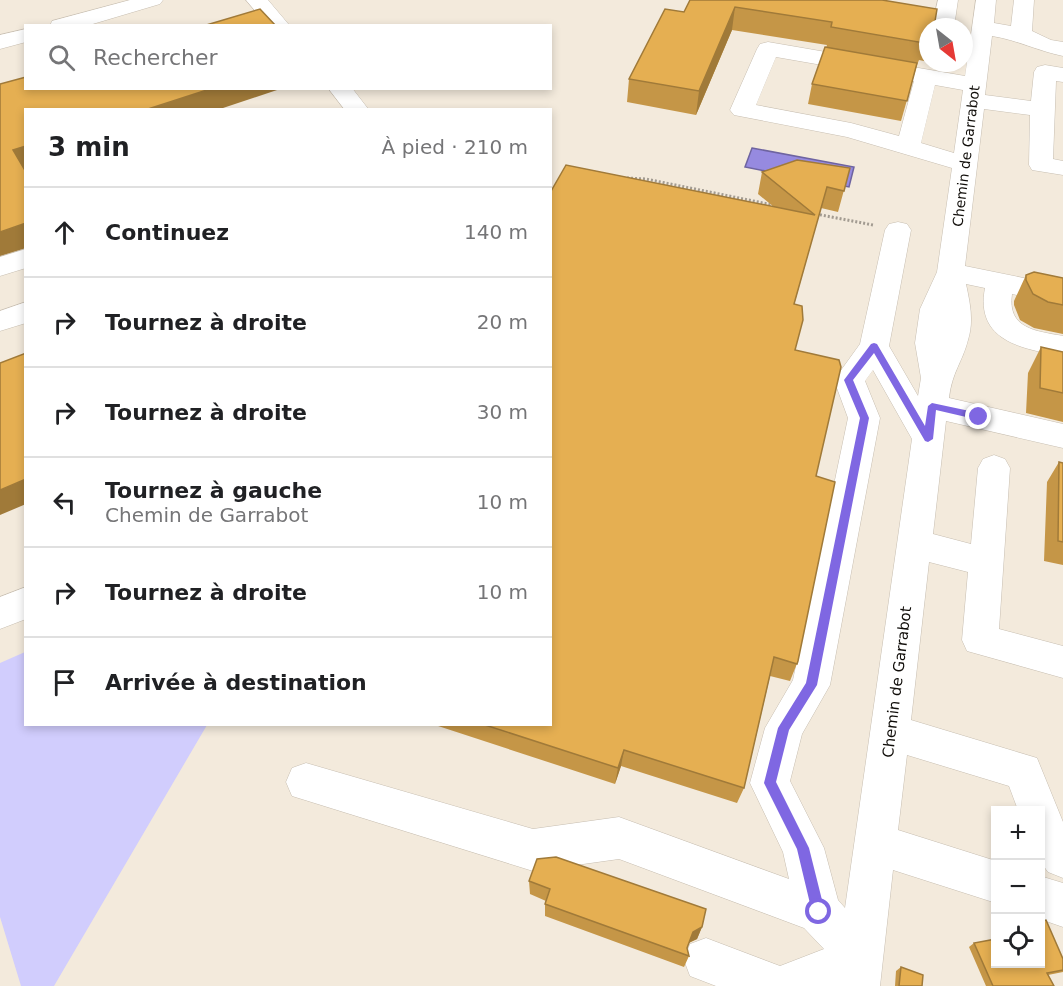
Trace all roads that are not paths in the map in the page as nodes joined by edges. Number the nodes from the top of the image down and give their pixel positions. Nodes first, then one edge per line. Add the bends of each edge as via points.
1 (153, 0) edge
2 (256, 0) edge
3 (948, 0) edge
4 (986, 0) edge
5 (1024, 0) edge
6 (945, 18) edge
7 (67, 24) edge
8 (278, 24) edge
9 (983, 28) junction
10 (1021, 34) junction
11 (24, 36) edge
12 (0, 42) edge
13 (1063, 49) edge
14 (1063, 75) edge
15 (926, 77) junction
16 (341, 90) edge
17 (974, 93) junction
18 (356, 108) edge
19 (1049, 124) edge
20 (908, 147) junction
21 (965, 164) junction
22 (1063, 168) edge
23 (898, 231) road end
24 (24, 259) edge
25 (0, 267) edge
26 (950, 274) junction
27 (1000, 282) junction
28 (1063, 295) edge
29 (24, 313) edge
30 (0, 321) edge
31 (874, 346) junction
32 (1063, 346) edge
33 (932, 408) junction
34 (1063, 436) edge
35 (994, 468) dead end
36 (915, 544) junction
37 (986, 562) junction
38 (24, 603) edge
39 (0, 614) edge
40 (1063, 662) edge
41 (890, 732) junction
42 (306, 782) dead end
43 (1036, 806) edge
44 (1045, 828) edge
45 (876, 844) junction
46 (1063, 857) edge
47 (991, 880) edge
48 (1045, 898) edge
49 (1063, 905) edge
50 (819, 912) junction
51 (705, 960) dead end
52 (859, 972) edge
53 (774, 986) edge
54 (786, 986) edge

1 - 7 street
2 - 8 street
3 - 6 street
4 - 9 street, Chemin de Garrabot
5 - 10 street
9 - 10 street
9 - 17 street, Chemin de Garrabot
10 - 13 street via 1045,46
11 - 12 street
14 - 19 street via 1045,72
15 - 17 street
15 - 20 street
15 - 20 street via 768,49 742,110 851,130
16 - 18 street
17 - 19 street
17 - 21 street, Chemin de Garrabot
19 - 22 street via 1041,165
20 - 21 street
21 - 26 street, Chemin de Garrabot
23 - 31 street
24 - 25 street
26 - 27 street
26 - 33 street, Chemin de Garrabot via 958,311 954,340
27 - 28 street
27 - 32 street via 997,309 1002,320 1023,338
29 - 30 street
31 - 33 street
31 - 50 street via 849,380 864,418 811,685 784,728 770,783 803,848
33 - 34 street
33 - 36 street, Chemin de Garrabot
35 - 37 street
36 - 37 street
36 - 41 street, Chemin de Garrabot
37 - 40 street via 980,640
38 - 39 street
41 - 43 street via 1023,771
41 - 45 street, Chemin de Garrabot
42 - 50 street via 532,850 619,838
44 - 46 street
45 - 47 street
45 - 52 street, Chemin de Garrabot
48 - 49 street
50 - 52 street
51 - 53 street
52 - 54 street

